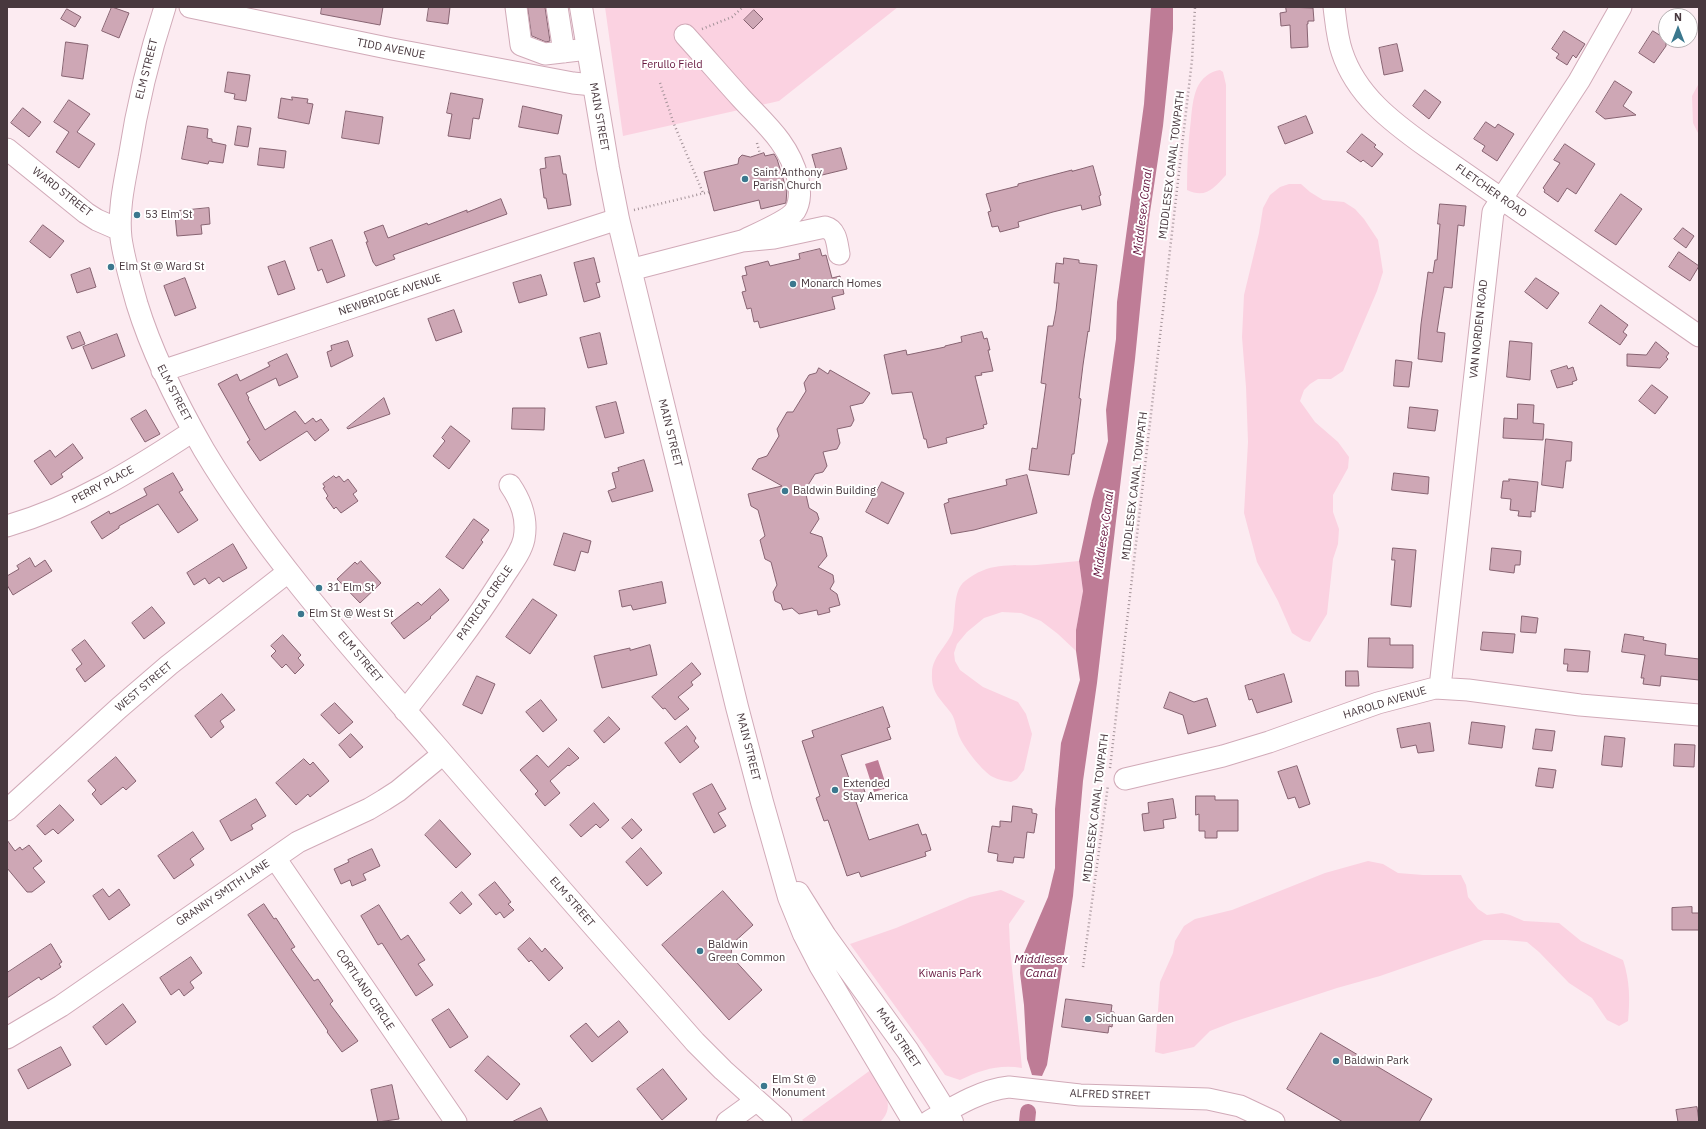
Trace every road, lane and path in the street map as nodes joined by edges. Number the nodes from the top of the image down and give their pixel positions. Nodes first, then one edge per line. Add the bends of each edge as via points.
1 (165, 7) edge
2 (190, 7) edge
3 (516, 7) edge
4 (557, 7) edge
5 (581, 7) edge
6 (743, 7) edge
7 (1195, 7) edge
8 (1334, 7) edge
9 (1621, 7) edge
10 (685, 35) joint
11 (588, 49) junction
12 (564, 52) junction
13 (660, 83) dead end
14 (593, 85) junction
15 (7, 149) edge
16 (709, 192) dead end
17 (703, 193) junction
18 (1501, 198) junction
19 (618, 216) junction
20 (120, 230) junction
21 (742, 241) junction
22 (839, 254) dead end
23 (630, 270) junction
24 (1699, 336) edge
25 (162, 371) junction
26 (194, 431) junction
27 (510, 484) dead end
28 (7, 526) edge
29 (288, 572) junction
30 (1440, 687) junction
31 (405, 711) junction
32 (1699, 715) edge
33 (443, 754) junction
34 (1114, 775) junction
35 (7, 810) edge
36 (777, 855) junction
37 (275, 858) junction
38 (1083, 967) dead end
39 (7, 1038) edge
40 (756, 1101) junction
41 (942, 1118) edge
42 (456, 1122) edge
43 (727, 1122) edge
44 (782, 1122) edge
45 (914, 1122) edge
46 (1274, 1122) edge

1 - 20 street, ELM STREET via 151,50 138,109 124,187
2 - 14 street, TIDD AVENUE via 392,49
3 - 12 street via 521,46 545,54
4 - 12 street
5 - 11 main road, MAIN STREET
6 - 10 path via 732,17
7 - 34 path, MIDDLESEX CANAL TOWPATH via 1192,60
8 - 18 street, FLETCHER ROAD via 1342,52 1364,93 1409,134
9 - 18 street, VAN NORDEN ROAD via 1579,81
10 - 21 street via 770,127 787,151 795,168 800,194 795,211
11 - 12 street
11 - 14 main road, MAIN STREET
13 - 17 path
14 - 19 main road, MAIN STREET
15 - 20 street, WARD STREET via 86,213
16 - 17 path
17 - 19 path
18 - 24 street, FLETCHER ROAD
18 - 30 street, VAN NORDEN ROAD via 1492,214
19 - 23 main road, MAIN STREET
19 - 25 street, NEWBRIDGE AVENUE via 351,309
20 - 25 street, ELM STREET via 134,293
21 - 22 street via 774,238 825,227 834,233
21 - 23 street
23 - 36 main road, MAIN STREET via 737,707
25 - 26 street, ELM STREET
26 - 28 street, PERRY PLACE via 131,471 80,499
26 - 29 street, ELM STREET via 248,519
27 - 31 street, PATRICIA CIRCLE via 524,517 523,540 517,556 469,628
29 - 31 street, ELM STREET
29 - 35 street, WEST STREET via 169,665
30 - 32 street, HAROLD AVENUE via 1580,705
30 - 34 street, HAROLD AVENUE via 1378,703 1224,756
31 - 33 street, ELM STREET
33 - 37 street, GRANNY SMITH LANE via 384,800 307,837
33 - 40 street, ELM STREET via 695,1042
34 - 38 path, MIDDLESEX CANAL TOWPATH
36 - 41 main road, MAIN STREET via 825,936 908,1051
36 - 45 main road, MAIN STREET via 794,912 811,949
37 - 39 street, GRANNY SMITH LANE via 61,1006
37 - 42 street, CORTLAND CIRCLE
40 - 43 street
40 - 44 street, ELM STREET
41 - 46 street, ALFRED STREET via 988,1092 1018,1087 1080,1094 1218,1100 1250,1109

